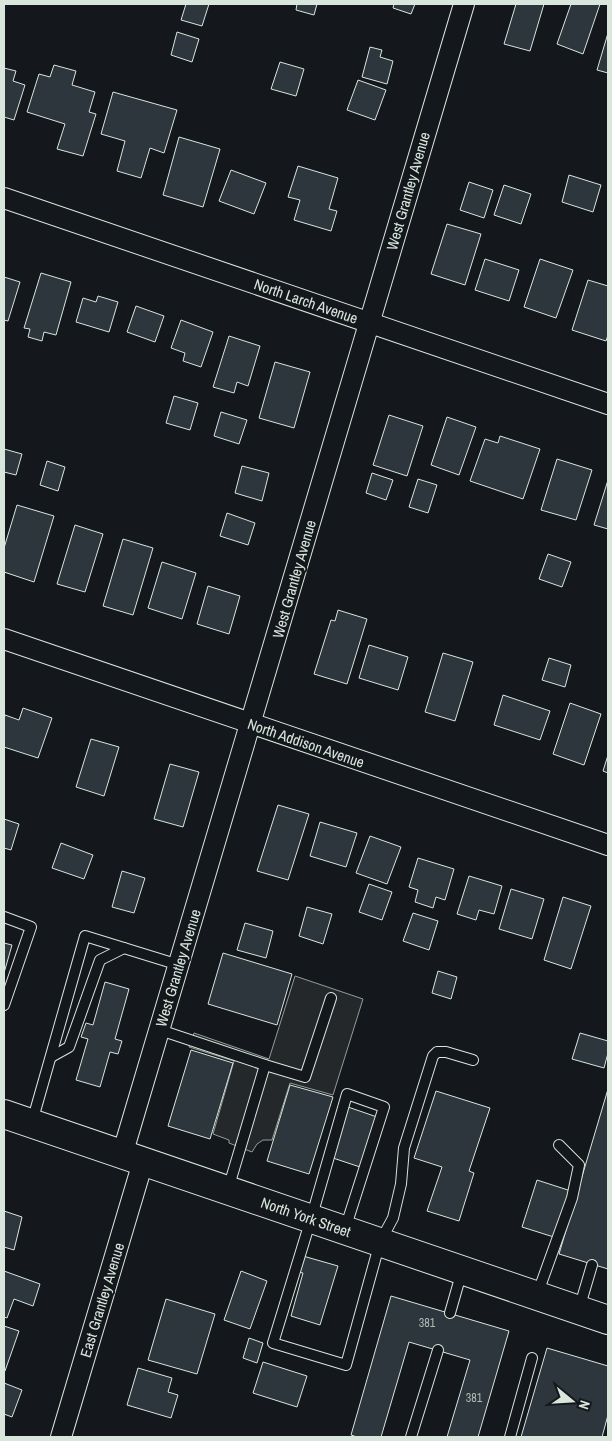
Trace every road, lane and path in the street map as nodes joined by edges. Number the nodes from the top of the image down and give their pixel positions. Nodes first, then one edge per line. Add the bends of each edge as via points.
1 (464, 4) edge
2 (4, 198) edge
3 (370, 323) junction
4 (608, 404) edge
5 (4, 639) edge
6 (251, 724) junction
7 (608, 845) edge
8 (4, 917) edge
9 (124, 948) junction
10 (180, 964) junction
11 (330, 998) dead end
12 (4, 1005) edge
13 (160, 1030) junction
14 (51, 1057) junction
15 (473, 1060) dead end
16 (265, 1065) junction
17 (4, 1114) edge
18 (32, 1124) junction
19 (559, 1145) dead end
20 (133, 1158) junction
21 (228, 1190) junction
22 (311, 1219) junction
23 (344, 1230) junction
24 (380, 1242) junction
25 (592, 1265) dead end
26 (462, 1270) junction
27 (537, 1296) junction
28 (578, 1310) junction
29 (450, 1313) dead end
30 (608, 1320) edge
31 (438, 1350) dead end
32 (532, 1358) dead end
33 (61, 1437) edge
34 (411, 1437) edge
35 (510, 1437) edge

1 - 3 street, West Grantley Avenue
2 - 3 street, North Larch Avenue
3 - 4 street, North Larch Avenue
3 - 6 street, West Grantley Avenue
5 - 6 street, North Addison Avenue
6 - 7 street, North Addison Avenue
6 - 10 street, West Grantley Avenue
8 - 12 lane via 31,927
9 - 10 lane
9 - 14 lane via 100,960 68,1047
9 - 14 lane via 85,936
10 - 13 street, West Grantley Avenue
11 - 16 lane via 304,1077
13 - 16 lane
13 - 20 street, West Grantley Avenue
14 - 18 lane
15 - 24 lane via 437,1052 433,1056 404,1148 401,1184 393,1218
16 - 21 lane
17 - 18 main road, North York Street
18 - 20 main road, North York Street
19 - 27 lane via 579,1165 572,1198
20 - 21 main road, North York Street
20 - 33 street, East Grantley Avenue
21 - 22 main road, North York Street
22 - 23 main road, North York Street
22 - 23 lane via 347,1094 384,1107
22 - 24 lane via 273,1342 346,1365
23 - 24 main road, North York Street
24 - 26 main road, North York Street
25 - 28 lane
26 - 27 main road, North York Street
26 - 29 lane
27 - 28 main road, North York Street
28 - 30 main road, North York Street
31 - 34 lane
32 - 35 lane

